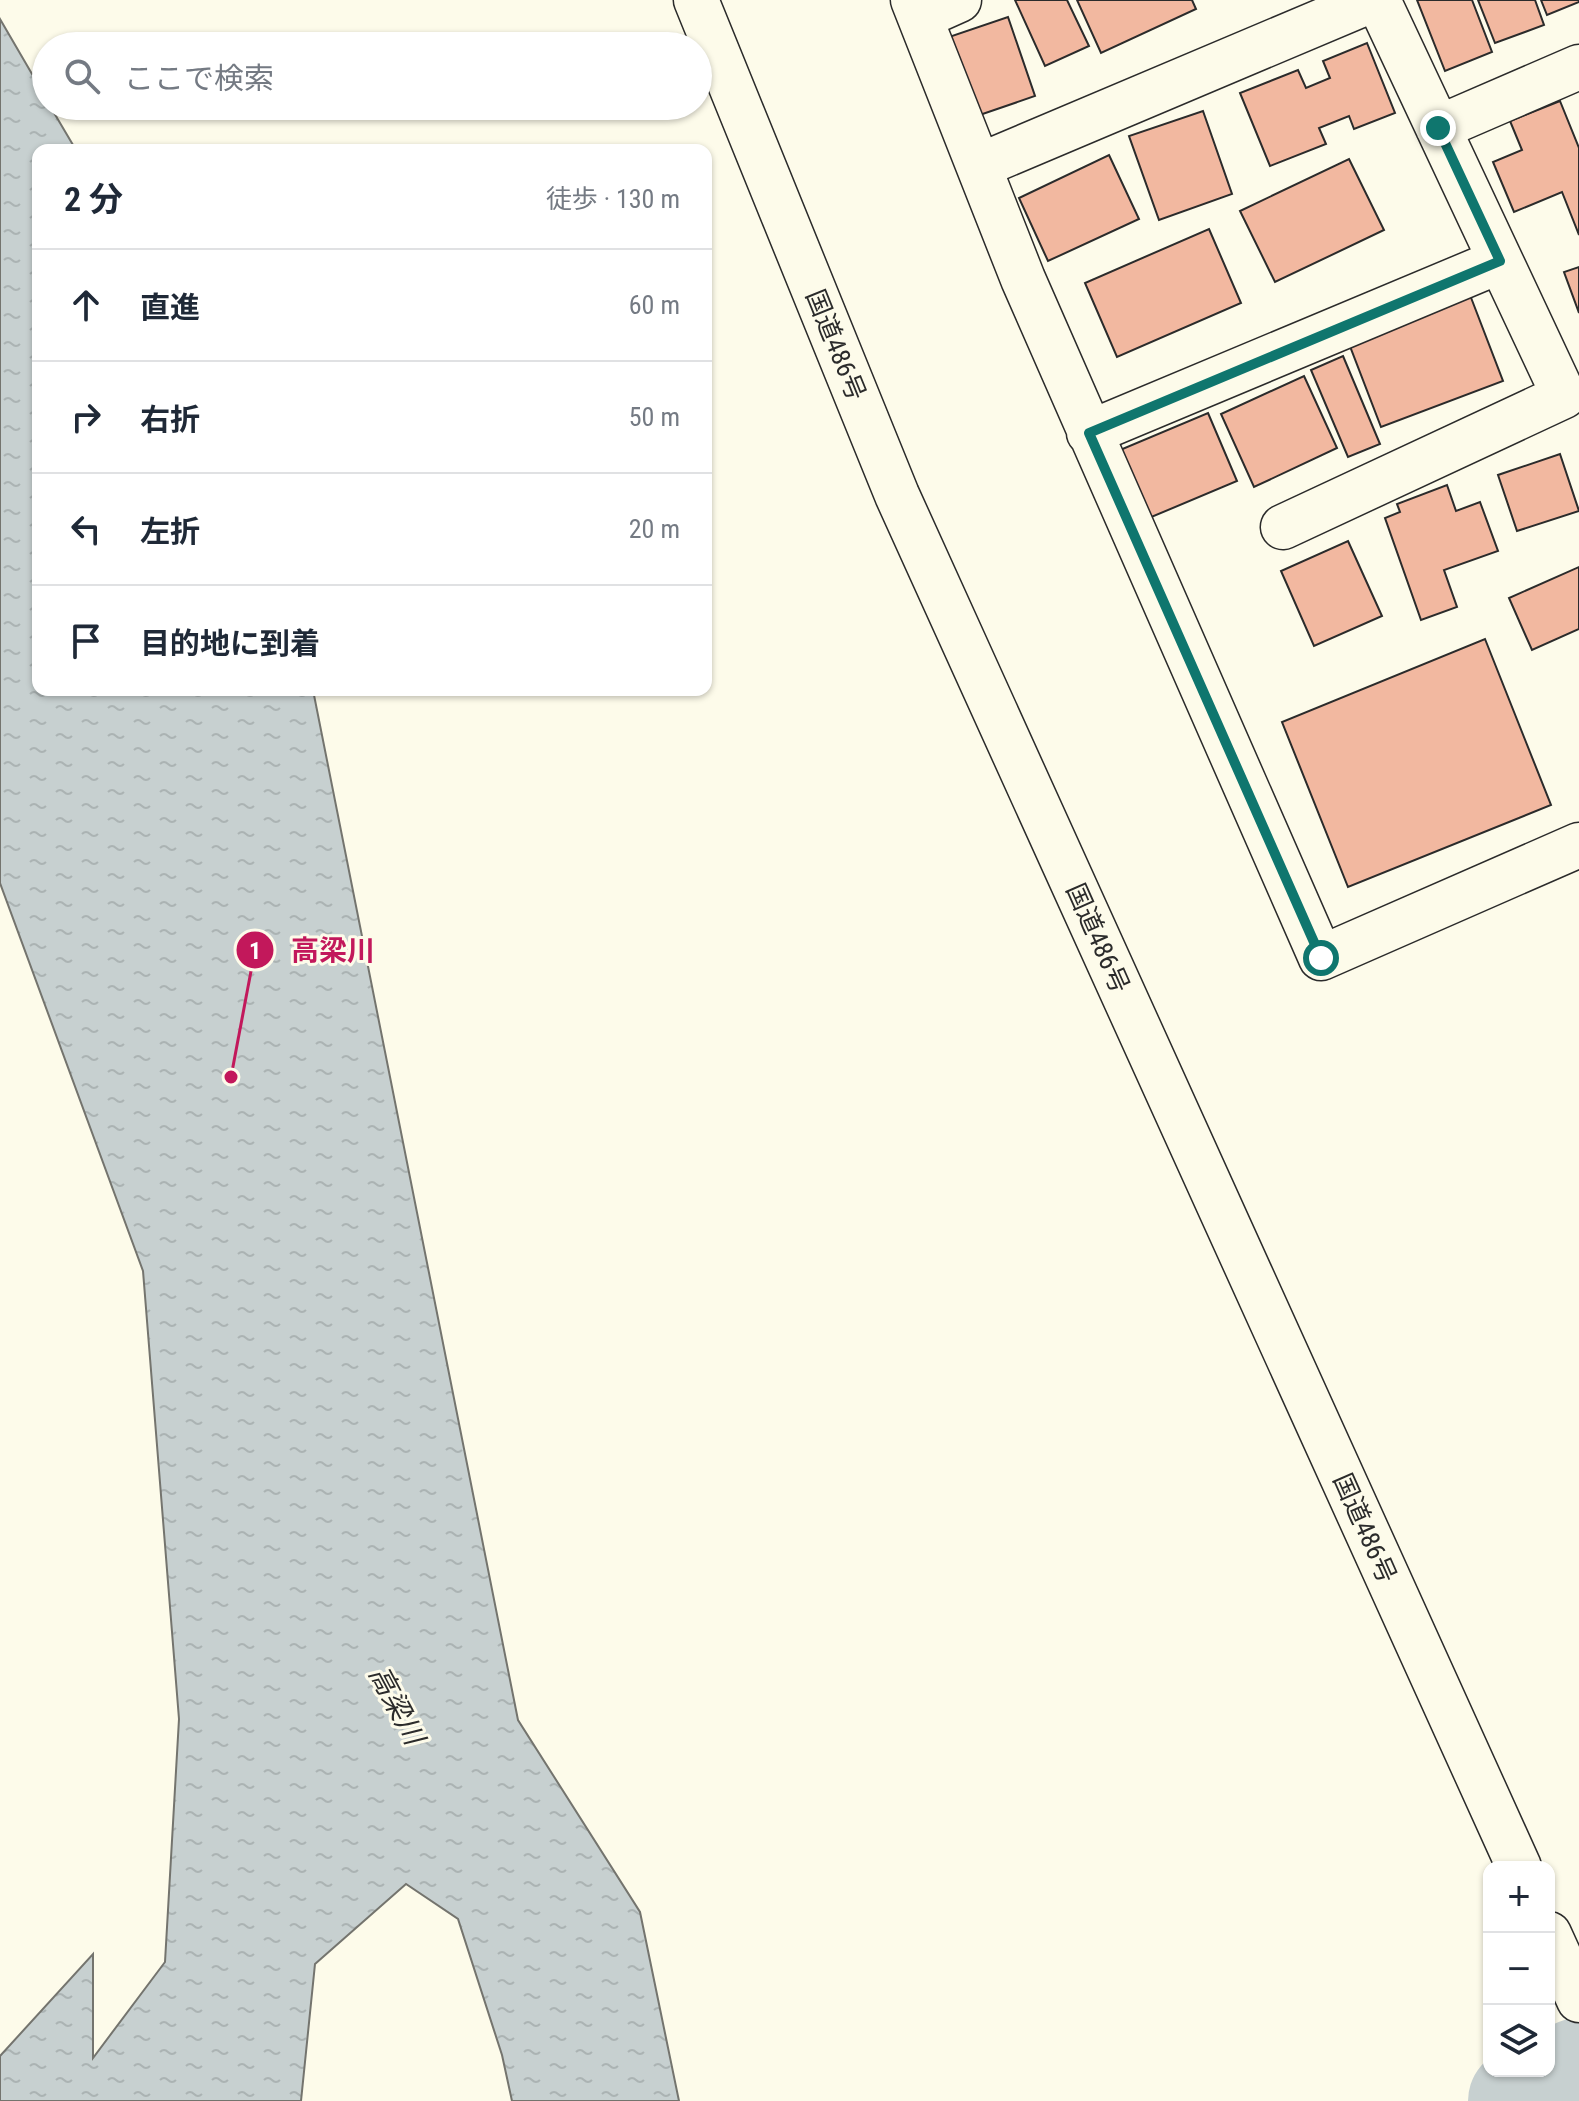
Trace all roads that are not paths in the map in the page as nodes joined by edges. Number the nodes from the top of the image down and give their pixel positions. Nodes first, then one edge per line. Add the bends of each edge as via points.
1 (696, 0) edge
2 (1375, 0) edge
3 (931, 6) edge
4 (709, 32) edge
5 (712, 39) edge
6 (1579, 67) edge
7 (1438, 128) junction
8 (979, 166) junction
9 (1500, 261) junction
10 (1089, 433) junction
11 (1283, 527) dead end
12 (1579, 845) edge
13 (1516, 1861) edge
14 (1555, 1947) edge
15 (1579, 2000) edge

1 - 4 main road, 国道486号
2 - 7 main road
2 - 8 main road
3 - 8 main road
5 - 13 main road, 国道486号 via 904,510
6 - 7 main road
7 - 9 main road
8 - 10 main road
9 - 10 main road
9 - 11 main road via 1564,396
10 - 12 main road via 1321,958
14 - 15 main road

